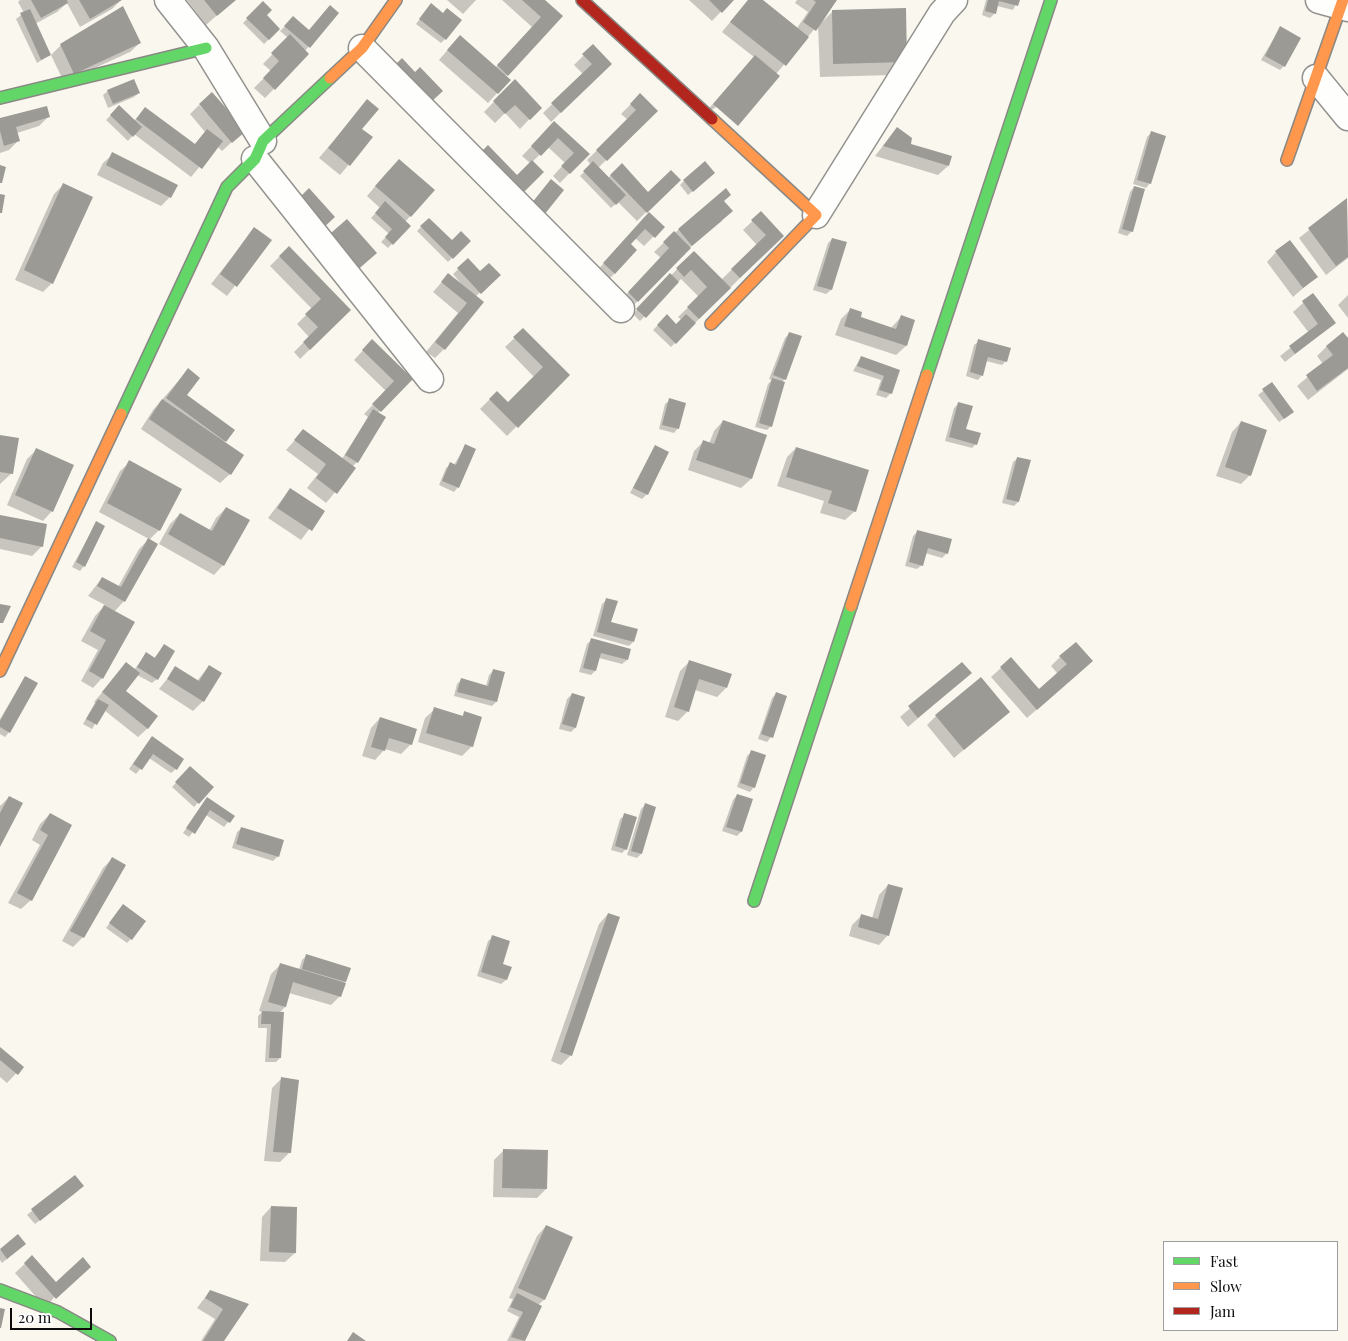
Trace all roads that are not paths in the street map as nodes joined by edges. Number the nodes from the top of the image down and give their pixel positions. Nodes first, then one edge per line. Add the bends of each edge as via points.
1 (168, 0) edge
2 (396, 0) edge
3 (582, 0) edge
4 (1051, 0) edge
5 (941, 4) edge
6 (1337, 4) edge
7 (206, 48) junction
8 (362, 48) junction
9 (1316, 78) junction
10 (0, 98) edge
11 (1348, 117) edge
12 (259, 150) junction
13 (1287, 160) dead end
14 (816, 215) junction
15 (621, 309) dead end
16 (711, 324) dead end
17 (430, 379) dead end
18 (0, 671) edge
19 (754, 902) dead end
20 (0, 1290) edge
21 (110, 1341) edge

1 - 7 street
2 - 8 street
3 - 14 street
4 - 19 street
5 - 14 street
6 - 9 street
7 - 10 street
7 - 12 street
8 - 12 street
8 - 15 street
9 - 11 street
9 - 13 street
12 - 17 street
12 - 18 street via 227,187
14 - 16 street
20 - 21 street via 58,1312

